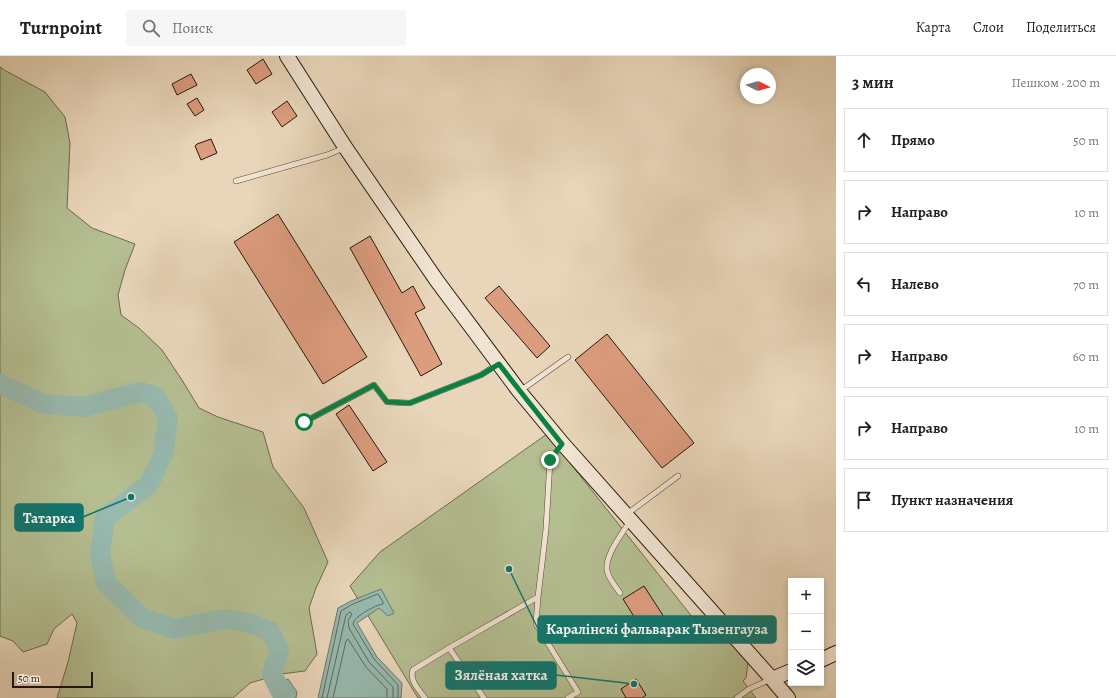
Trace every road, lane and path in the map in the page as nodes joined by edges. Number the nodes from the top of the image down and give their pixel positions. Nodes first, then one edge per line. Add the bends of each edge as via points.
1 (287, 56) edge
2 (345, 147) junction
3 (236, 181) dead end
4 (568, 357) dead end
5 (499, 364) junction
6 (520, 391) junction
7 (304, 422) dead end
8 (562, 444) junction
9 (678, 476) dead end
10 (628, 518) junction
11 (620, 592) dead end
12 (538, 597) junction
13 (449, 648) junction
14 (836, 653) edge
15 (824, 659) edge
16 (788, 673) edge
17 (772, 679) junction
18 (739, 697) edge
19 (425, 698) edge
20 (484, 698) edge
21 (568, 698) edge
22 (788, 698) edge

1 - 2 street
2 - 3 lane
2 - 5 street via 437,282
4 - 6 lane
5 - 6 street
5 - 7 lane via 481,375 410,403 387,402 374,385
6 - 8 street
8 - 10 street
8 - 12 lane via 550,460 546,529
9 - 10 lane
10 - 11 lane via 607,564 610,577
10 - 17 street
12 - 13 lane
12 - 21 lane via 536,624 578,692
13 - 19 lane via 413,670 411,674 412,680
13 - 20 lane
14 - 15 street
16 - 17 street
17 - 18 lane via 749,689
17 - 22 street

